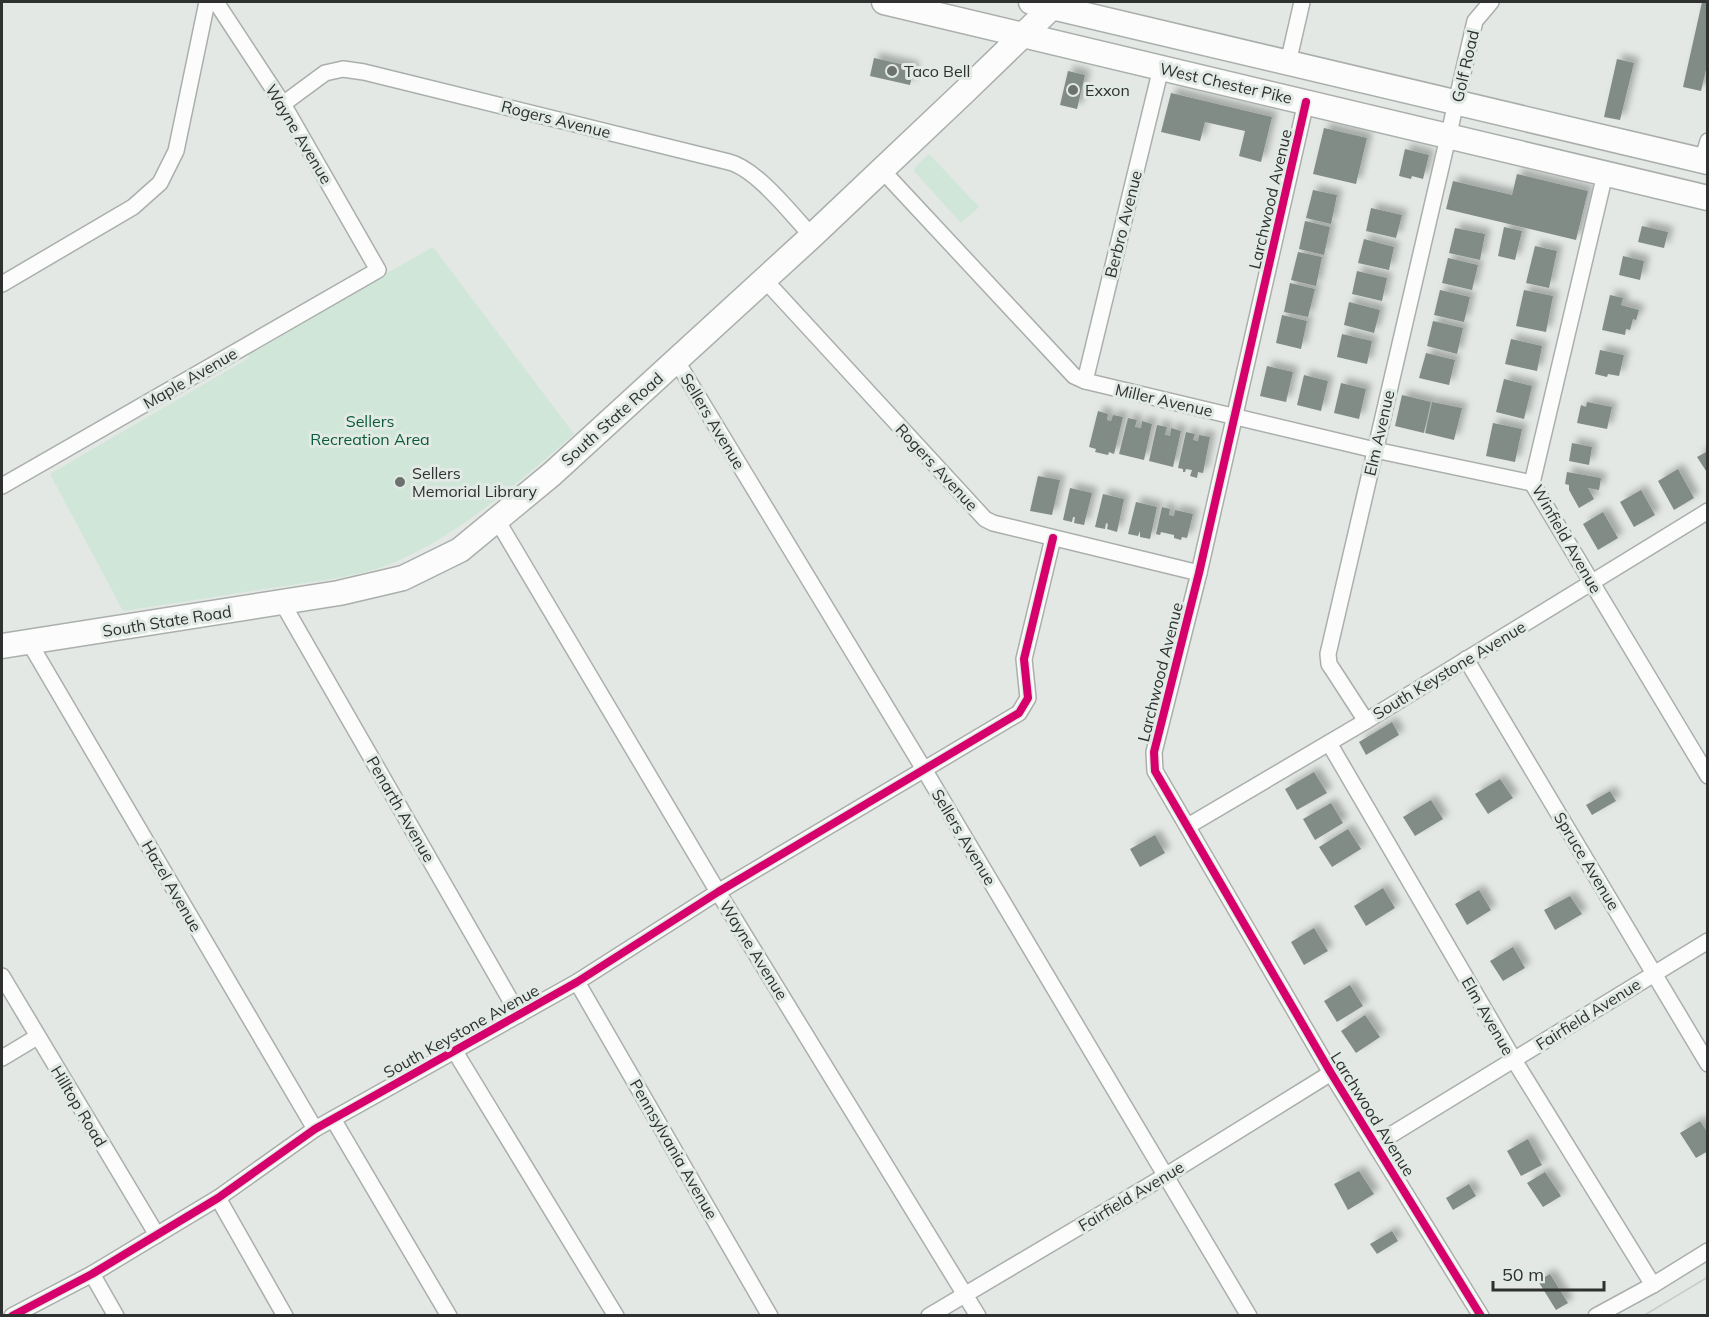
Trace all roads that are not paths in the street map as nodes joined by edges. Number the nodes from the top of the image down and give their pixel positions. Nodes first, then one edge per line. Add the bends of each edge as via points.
1 (207, 2) edge
2 (216, 2) edge
3 (884, 2) edge
4 (1302, 2) edge
5 (1491, 2) edge
6 (1042, 4) edge
7 (1023, 35) junction
8 (1288, 63) junction
9 (1161, 68) junction
10 (1306, 102) junction
11 (1456, 103) junction
12 (283, 104) junction
13 (1448, 136) junction
14 (1706, 155) edge
15 (881, 169) junction
16 (1605, 174) junction
17 (1707, 198) edge
18 (812, 236) junction
19 (378, 270) joint
20 (764, 279) junction
21 (2, 284) edge
22 (676, 360) junction
23 (1085, 381) junction
24 (1233, 416) junction
25 (1375, 450) junction
26 (1532, 483) junction
27 (2, 486) edge
28 (1707, 513) edge
29 (497, 520) junction
30 (1053, 538) junction
31 (1198, 573) junction
32 (1592, 583) junction
33 (283, 604) junction
34 (29, 642) junction
35 (2, 646) edge
36 (1466, 659) junction
37 (1366, 721) junction
38 (1329, 743) junction
39 (924, 771) junction
40 (1707, 776) edge
41 (1188, 826) junction
42 (718, 892) junction
43 (1707, 941) edge
44 (1653, 973) junction
45 (2, 976) edge
46 (577, 982) junction
47 (519, 1015) junction
48 (37, 1037) junction
49 (454, 1050) junction
50 (2, 1058) edge
51 (1514, 1060) junction
52 (1707, 1064) edge
53 (1331, 1072) junction
54 (333, 1119) junction
55 (315, 1129) junction
56 (1377, 1144) junction
57 (1165, 1176) junction
58 (218, 1198) junction
59 (157, 1235) junction
60 (1707, 1251) edge
61 (92, 1274) junction
62 (1653, 1285) junction
63 (966, 1295) junction
64 (12, 1316) edge
65 (116, 1316) edge
66 (285, 1316) edge
67 (449, 1316) edge
68 (616, 1316) edge
69 (770, 1316) edge
70 (928, 1316) edge
71 (978, 1316) edge
72 (1249, 1316) edge
73 (1481, 1316) edge
74 (1596, 1316) edge

1 - 21 street via 176,151 160,183 132,207
2 - 12 street, Wayne Avenue
3 - 7 main road, West Chester Pike
4 - 8 street
5 - 11 street, Golf Road via 1475,21
6 - 7 main road, South State Road
6 - 8 main road, West Chester Pike
7 - 9 main road, West Chester Pike
7 - 15 main road, South State Road
8 - 11 main road, West Chester Pike
9 - 10 main road, West Chester Pike
9 - 23 street, Berbro Avenue
10 - 13 main road, West Chester Pike
10 - 24 street, Larchwood Avenue
11 - 13 street, Golf Road
11 - 14 main road, West Chester Pike
12 - 18 street, Rogers Avenue via 325,73 343,69 706,156 736,164 754,175
12 - 19 street, Wayne Avenue
13 - 16 main road, West Chester Pike
13 - 25 street, Elm Avenue
15 - 18 main road, South State Road
15 - 23 street, Miller Avenue via 1065,368
16 - 17 main road, West Chester Pike
16 - 26 street, Winfield Avenue
18 - 20 main road, South State Road
19 - 27 street, Maple Avenue
20 - 22 main road, South State Road
20 - 30 street, Rogers Avenue via 985,519
22 - 29 main road, South State Road
22 - 39 street, Sellers Avenue
23 - 24 street, Miller Avenue
24 - 25 street, Miller Avenue
24 - 31 street, Larchwood Avenue
25 - 26 street, Miller Avenue
25 - 37 street, Elm Avenue via 1328,654 1333,670
26 - 32 street, Winfield Avenue
28 - 32 street, South Keystone Avenue
29 - 33 main road, South State Road via 460,550 403,579
29 - 42 street, Wayne Avenue
30 - 31 street, Rogers Avenue
30 - 39 street via 1024,659 1028,698 1023,708
31 - 41 street, Larchwood Avenue via 1154,752 1155,771
32 - 36 street, South Keystone Avenue
32 - 40 street, Winfield Avenue
33 - 34 main road, South State Road
33 - 47 street, Penarth Avenue
34 - 35 main road, South State Road
34 - 55 street, Hazel Avenue
36 - 37 street, South Keystone Avenue
36 - 44 street, Spruce Avenue
37 - 38 street, South Keystone Avenue
38 - 41 street, South Keystone Avenue
38 - 51 street, Elm Avenue
39 - 42 street, South Keystone Avenue
39 - 57 street, Sellers Avenue
41 - 53 street, Larchwood Avenue
42 - 46 street, South Keystone Avenue
42 - 63 street, Wayne Avenue
43 - 44 street, Fairfield Avenue
44 - 51 street, Fairfield Avenue
44 - 52 street, Spruce Avenue
45 - 48 street, Hilltop Road
46 - 47 street, South Keystone Avenue
46 - 69 street, Pennsylvania Avenue
47 - 49 street, South Keystone Avenue
48 - 50 street
48 - 59 street, Hilltop Road
49 - 54 street, South Keystone Avenue
49 - 68 street
51 - 56 street, Fairfield Avenue
51 - 62 street, Elm Avenue
53 - 56 street, Larchwood Avenue
53 - 57 street, Fairfield Avenue
54 - 55 street, South Keystone Avenue
54 - 67 street
55 - 58 street, South Keystone Avenue
56 - 73 street, Larchwood Avenue
57 - 63 street, Fairfield Avenue
57 - 72 street, Sellers Avenue
58 - 59 street, South Keystone Avenue
58 - 66 street
59 - 61 street, South Keystone Avenue
60 - 62 street
61 - 64 street, South Keystone Avenue
61 - 65 street
62 - 74 street
63 - 70 street, Fairfield Avenue
63 - 71 street, Wayne Avenue

